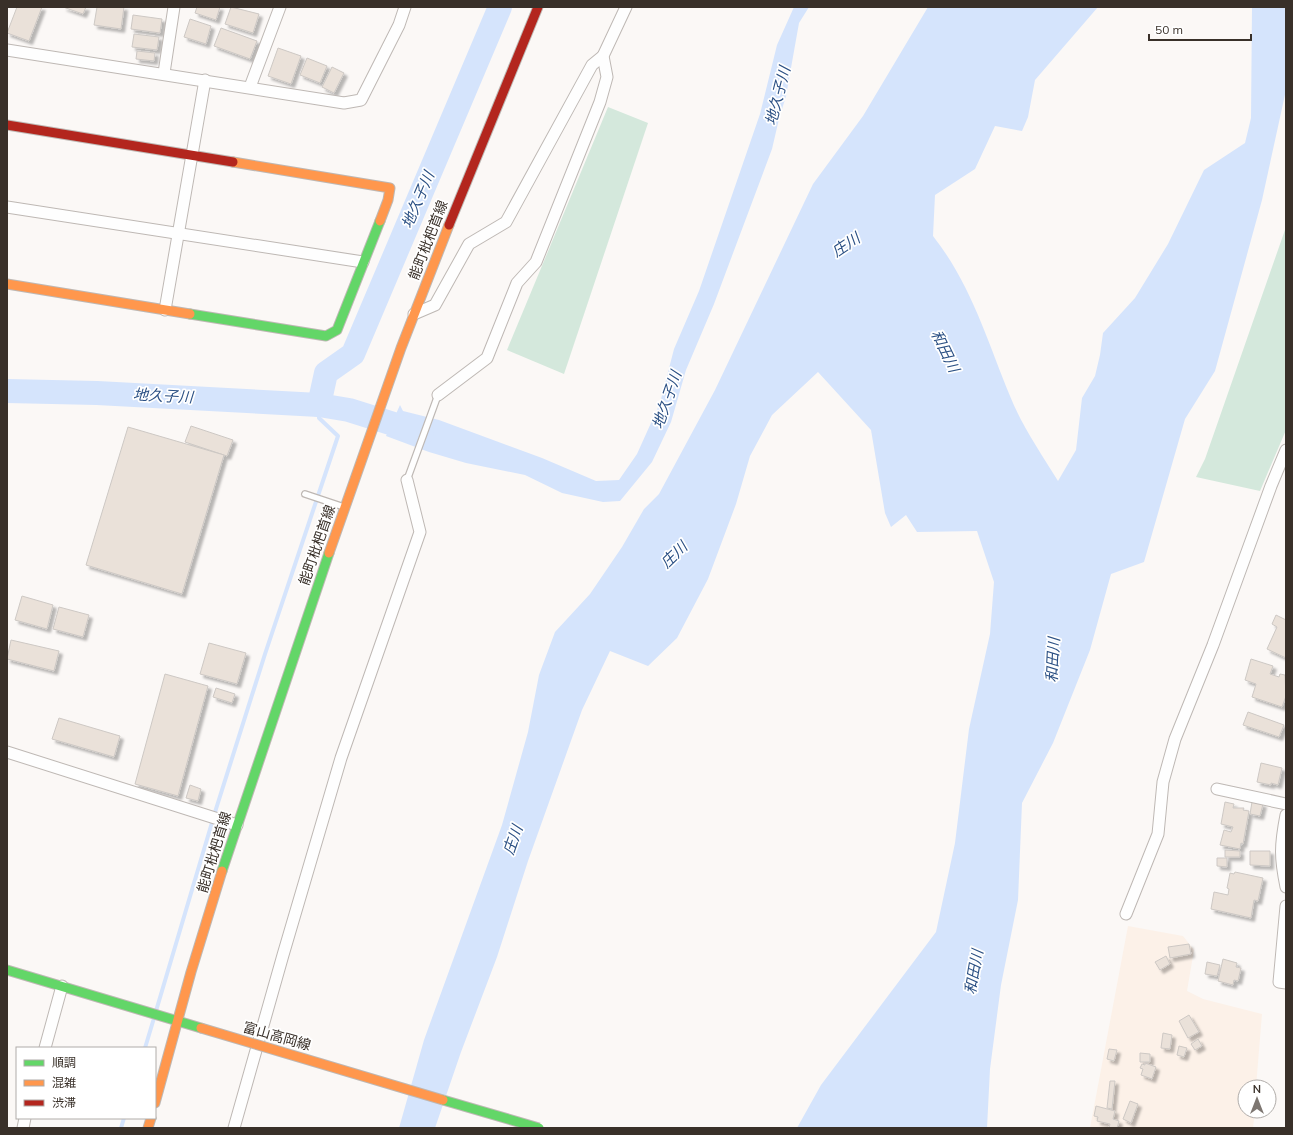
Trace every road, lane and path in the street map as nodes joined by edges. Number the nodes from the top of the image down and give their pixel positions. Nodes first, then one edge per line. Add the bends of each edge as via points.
1 (174, 7) edge
2 (280, 7) edge
3 (405, 7) edge
4 (538, 7) edge
5 (626, 7) edge
6 (7, 50) edge
7 (603, 56) junction
8 (164, 73) junction
9 (205, 80) junction
10 (250, 87) junction
11 (7, 125) edge
12 (192, 157) junction
13 (7, 207) edge
14 (178, 233) junction
15 (363, 262) junction
16 (7, 284) edge
17 (165, 310) junction
18 (414, 314) junction
19 (438, 395) joint
20 (1286, 450) edge
21 (407, 480) joint
22 (305, 494) dead end
23 (345, 508) junction
24 (7, 752) edge
25 (1217, 790) dead end
26 (1286, 804) edge
27 (1286, 815) edge
28 (237, 825) junction
29 (1286, 887) edge
30 (1286, 906) edge
31 (1126, 914) dead end
32 (7, 970) edge
33 (1286, 983) edge
34 (62, 986) junction
35 (177, 1020) junction
36 (44, 1047) edge
37 (156, 1099) edge
38 (234, 1128) edge
39 (539, 1128) edge

1 - 8 street
2 - 10 street
3 - 10 street via 399,25 361,100 344,103
4 - 18 main road, 能町枇杷首線
5 - 7 street
6 - 8 street
7 - 18 street via 592,64 506,222 469,244 435,305
7 - 19 street via 607,77 600,102 536,262 517,283 487,358
8 - 9 street
9 - 10 street
9 - 12 street
11 - 12 main road
12 - 14 street
12 - 15 main road via 390,188 388,200
13 - 14 street
14 - 15 street
14 - 17 street
15 - 17 main road via 337,330 326,336
16 - 17 main road
18 - 23 main road, 能町枇杷首線
19 - 21 lane
20 - 31 street via 1176,739 1163,782 1158,834
21 - 38 street via 420,532 342,758
22 - 23 lane
23 - 28 main road, 能町枇杷首線
24 - 28 street
25 - 26 street
27 - 29 street via 1280,860
28 - 35 main road, 能町枇杷首線
30 - 33 street via 1279,982
32 - 34 main road, 富山高岡線
34 - 35 main road, 富山高岡線
34 - 36 street
35 - 37 main road, 能町枇杷首線
35 - 39 main road, 富山高岡線, bridge

